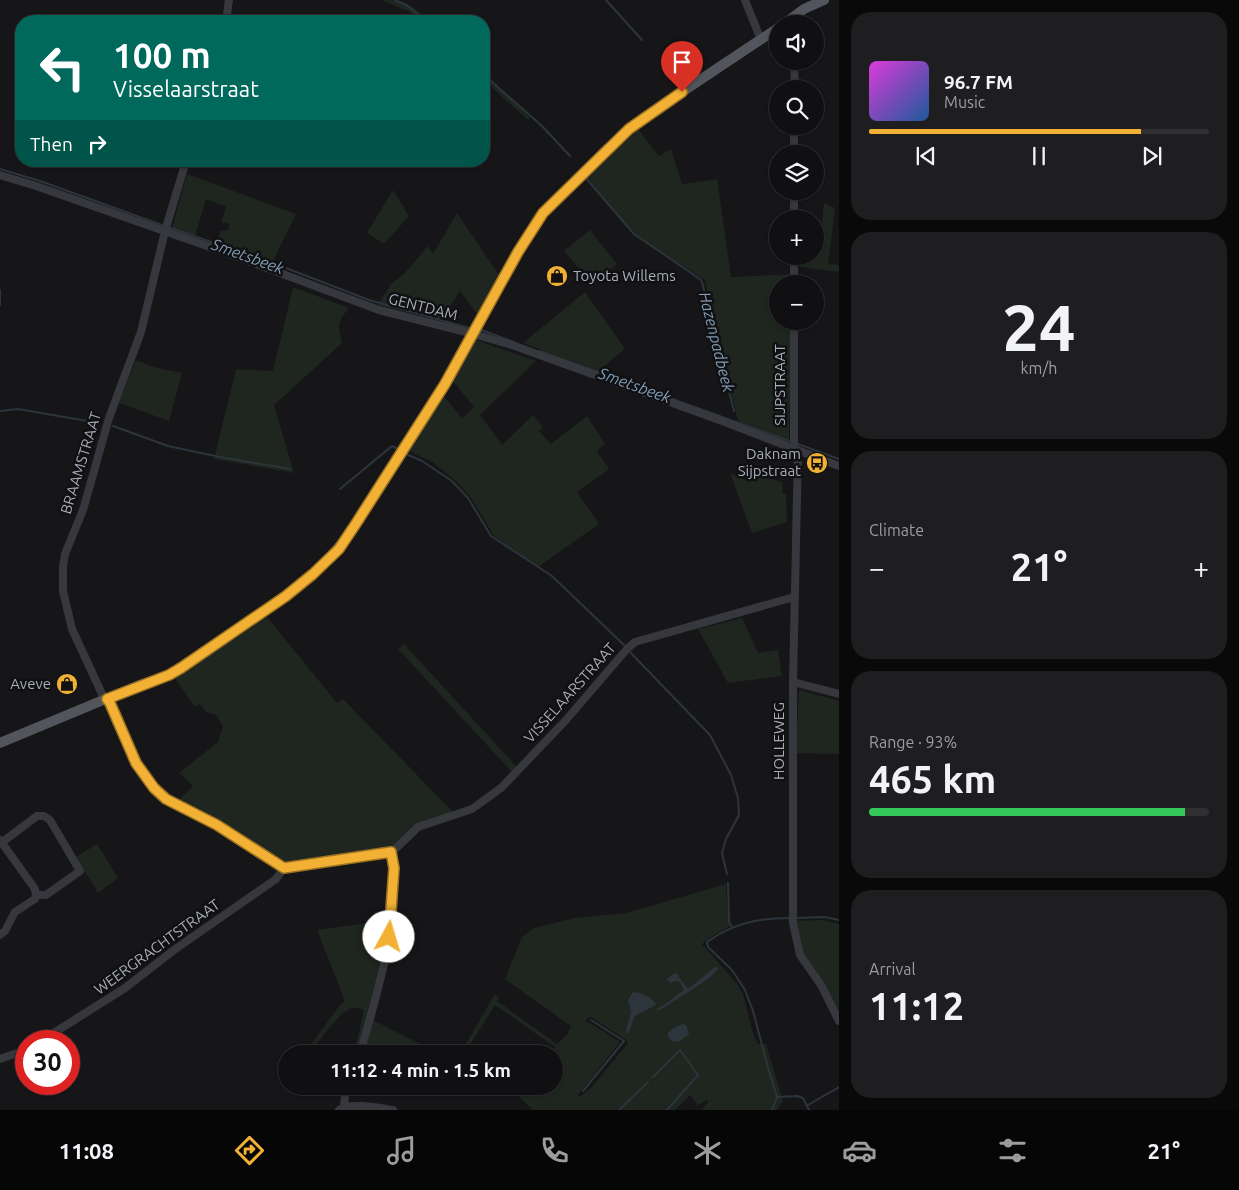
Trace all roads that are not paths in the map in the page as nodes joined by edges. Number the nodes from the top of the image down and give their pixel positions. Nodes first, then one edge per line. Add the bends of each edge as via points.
1 (229, 0) edge
2 (745, 0) edge
3 (824, 0) edge
4 (227, 15) edge
5 (796, 15) edge
6 (769, 34) edge
7 (761, 40) junction
8 (184, 167) edge
9 (0, 176) edge
10 (166, 231) junction
11 (794, 330) edge
12 (473, 334) junction
13 (796, 450) junction
14 (839, 466) edge
15 (794, 597) junction
16 (793, 682) junction
17 (839, 694) edge
18 (107, 699) junction
19 (0, 744) edge
20 (0, 842) edge
21 (391, 852) junction
22 (284, 868) junction
23 (36, 895) junction
24 (0, 935) edge
25 (839, 1021) edge
26 (58, 1030) edge
27 (362, 1045) edge
28 (15, 1054) edge
29 (0, 1059) edge
30 (344, 1095) edge
31 (341, 1108) edge
32 (393, 1110) edge

1 - 4 street
2 - 7 street
3 - 5 main road
6 - 7 main road
7 - 12 main road via 643,118 543,213
8 - 10 street, BRAAMSTRAAT
9 - 10 street, GENTDAM
10 - 12 street, GENTDAM via 379,310
10 - 18 street, BRAAMSTRAAT via 141,332 108,418 64,560 64,591 70,621
11 - 13 street, SIJPSTRAAT
12 - 13 street, GENTDAM via 512,345
12 - 18 main road via 428,411 333,555 286,596 181,668
13 - 14 street, GENTDAM
13 - 15 street, HOLLEWEG
15 - 16 street, HOLLEWEG
15 - 21 street, VISSELAARSTRAAT via 636,642 501,788 472,809 418,827
16 - 17 street
16 - 25 street, HOLLEWEG via 793,923 800,955 821,985
18 - 19 main road
18 - 22 street via 136,763 166,799 217,825
20 - 23 street via 35,889
20 - 23 street via 37,816 50,820 80,871 46,896
21 - 22 street
21 - 27 street via 394,868 389,937
22 - 26 street, WEERGRACHTSTRAAT via 276,880 125,988
23 - 24 street via 15,912
28 - 29 street
30 - 31 street
31 - 32 street via 355,1106

